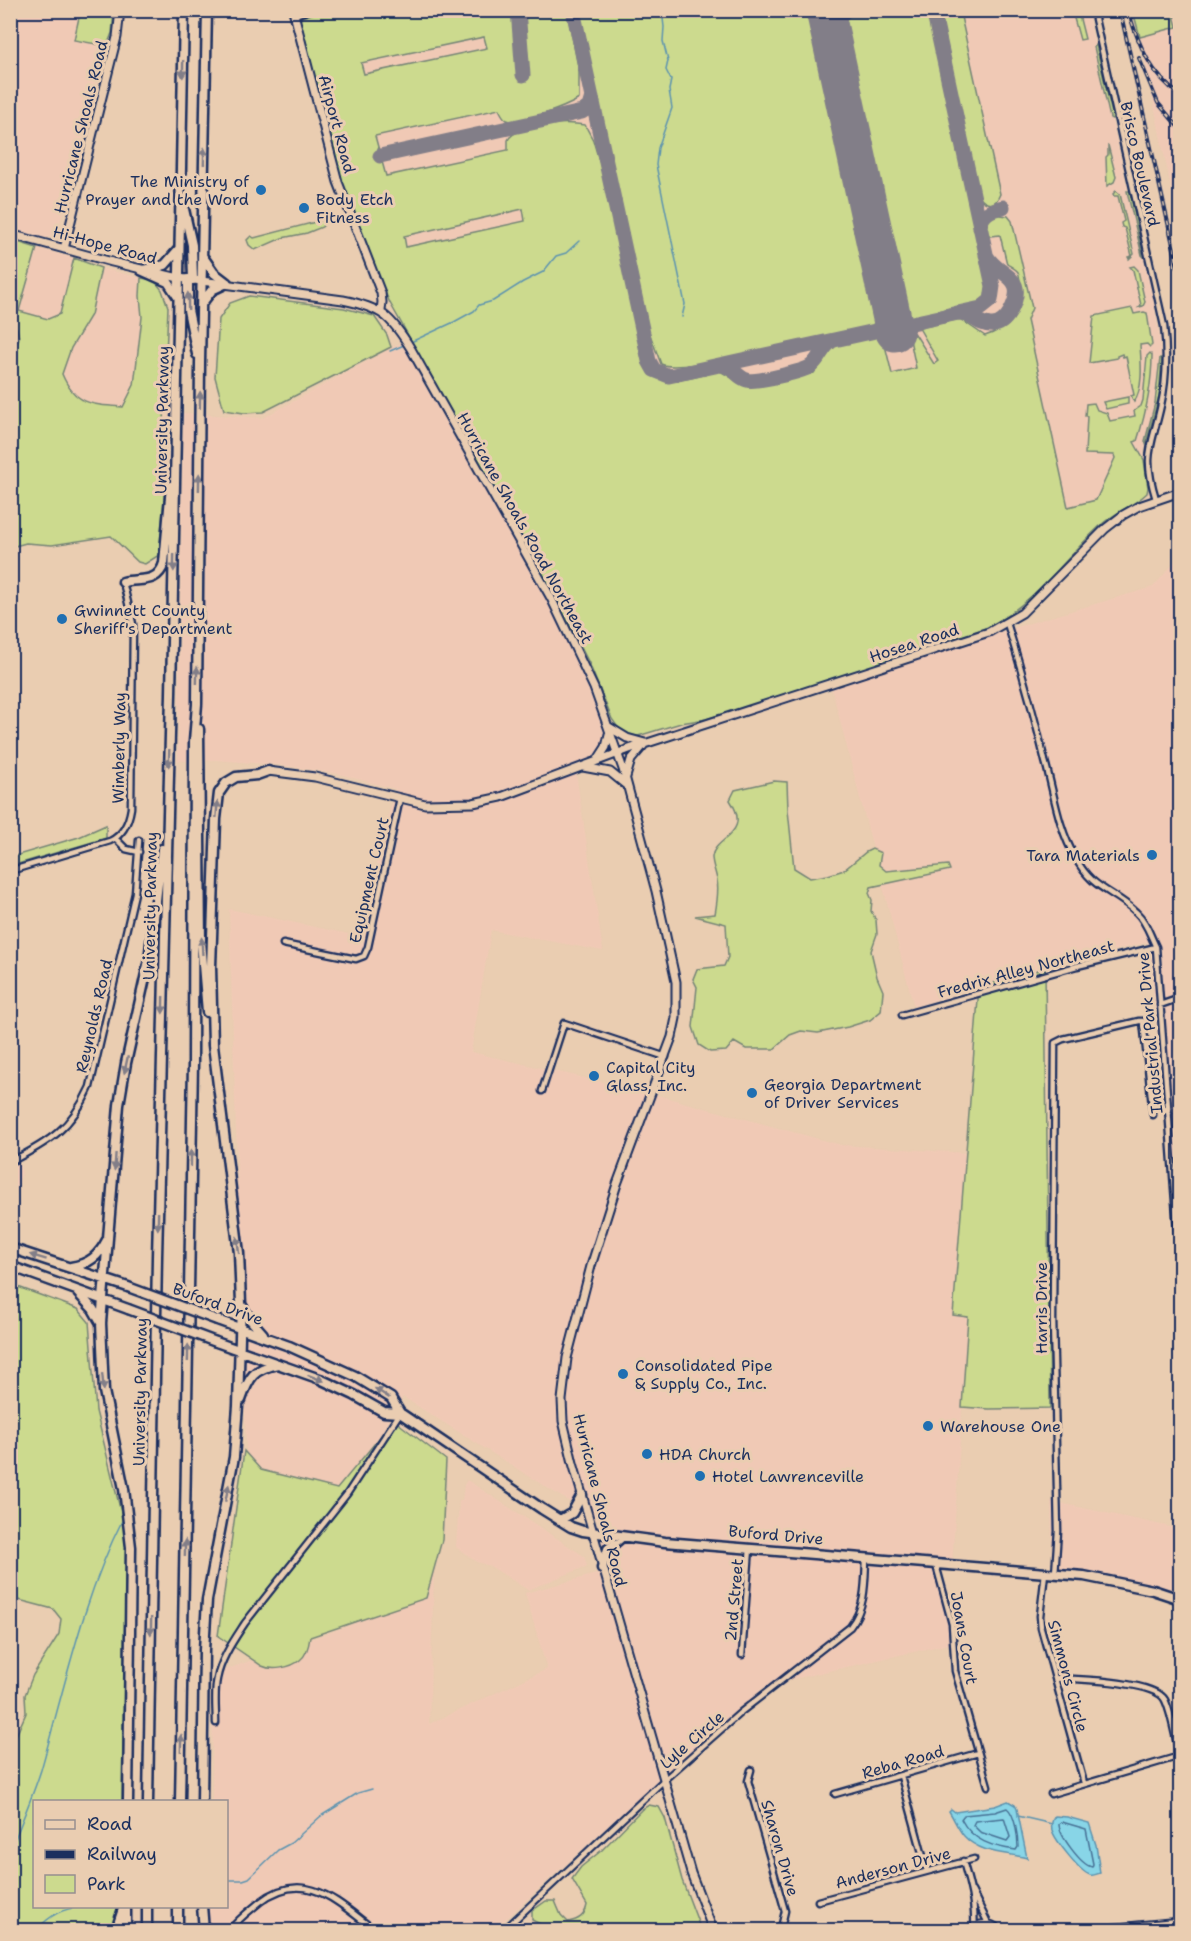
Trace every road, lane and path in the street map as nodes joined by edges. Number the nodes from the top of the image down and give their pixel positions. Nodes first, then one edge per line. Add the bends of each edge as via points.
1 (120, 10) edge
2 (184, 10) edge
3 (207, 10) edge
4 (309, 10) edge
5 (1093, 10) edge
6 (293, 13) edge
7 (181, 197) junction
8 (10, 234) edge
9 (180, 246) junction
10 (64, 249) junction
11 (202, 256) junction
12 (141, 270) junction
13 (191, 280) junction
14 (227, 283) junction
15 (179, 300) junction
16 (202, 303) junction
17 (381, 311) junction
18 (200, 363) junction
19 (176, 462) junction
20 (1180, 492) edge
21 (1156, 500) junction
22 (123, 582) joint
23 (1007, 623) junction
24 (196, 704) junction
25 (609, 728) junction
26 (646, 744) junction
27 (618, 754) junction
28 (597, 761) junction
29 (583, 767) junction
30 (268, 771) joint
31 (168, 779) junction
32 (626, 783) junction
33 (400, 798) junction
34 (115, 838) junction
35 (139, 840) dead end
36 (139, 852) junction
37 (10, 871) edge
38 (284, 945) dead end
39 (1156, 948) junction
40 (1180, 998) edge
41 (1160, 1005) junction
42 (902, 1016) dead end
43 (213, 1045) junction
44 (666, 1057) junction
45 (542, 1091) dead end
46 (1152, 1098) junction
47 (1169, 1113) junction
48 (1153, 1115) dead end
49 (10, 1162) edge
50 (109, 1234) junction
51 (1179, 1235) edge
52 (10, 1248) edge
53 (10, 1266) edge
54 (70, 1267) junction
55 (1180, 1269) edge
56 (105, 1279) junction
57 (76, 1291) junction
58 (104, 1301) junction
59 (241, 1303) junction
60 (101, 1323) junction
61 (576, 1323) joint
62 (240, 1328) junction
63 (268, 1338) junction
64 (240, 1350) junction
65 (278, 1364) junction
66 (238, 1406) junction
67 (400, 1413) junction
68 (582, 1495) junction
69 (560, 1520) junction
70 (593, 1533) junction
71 (622, 1537) junction
72 (750, 1548) junction
73 (866, 1558) junction
74 (936, 1564) junction
75 (602, 1568) junction
76 (1045, 1573) junction
77 (1055, 1574) junction
78 (1180, 1599) edge
79 (742, 1655) dead end
80 (1055, 1678) junction
81 (216, 1723) dead end
82 (978, 1753) junction
83 (1180, 1757) edge
84 (751, 1770) dead end
85 (901, 1776) junction
86 (664, 1780) junction
87 (1084, 1783) junction
88 (988, 1786) dead end
89 (835, 1794) dead end
90 (1051, 1794) dead end
91 (128, 1800) edge
92 (148, 1800) edge
93 (180, 1800) edge
94 (202, 1800) edge
95 (974, 1859) dead end
96 (963, 1861) junction
97 (927, 1871) junction
98 (970, 1888) junction
99 (818, 1901) dead end
100 (124, 1908) edge
101 (125, 1908) edge
102 (147, 1908) edge
103 (178, 1908) edge
104 (201, 1908) edge
105 (201, 1908) edge
106 (1180, 1922) edge
107 (989, 1925) junction
108 (973, 1929) edge
109 (116, 1930) edge
110 (126, 1930) edge
111 (147, 1930) edge
112 (178, 1930) edge
113 (199, 1930) edge
114 (204, 1930) edge
115 (230, 1930) edge
116 (375, 1930) edge
117 (504, 1930) edge
118 (713, 1930) edge
119 (776, 1930) edge
120 (998, 1930) edge
121 (1096, 1930) edge

1 - 10 street, Hurricane Shoals Road via 117,38
2 -> 7 highway, University Parkway
11 -> 3 highway, University Parkway
4 - 6 street
5 - 21 street, Brisco Boulevard via 1164,326 1164,388 1148,463
6 - 17 street, Airport Road via 327,147 381,293
7 - 9 highway, University Parkway
7 - 13 highway via 192,245
8 - 10 street, Hi-Hope Road
9 - 12 highway via 165,265
9 - 13 highway, University Parkway
10 - 12 street, Hi-Hope Road
11 - 13 highway, University Parkway
11 - 14 highway
12 - 13 street, Hi-Hope Road
12 - 15 highway via 168,282
13 - 14 street
13 - 15 highway, University Parkway
13 - 16 highway, University Parkway
18 -> 13 highway via 189,316
14 - 16 highway via 212,290
14 - 17 street via 344,300
15 - 19 highway, University Parkway
16 - 18 highway, University Parkway
17 - 25 street, Hurricane Shoals Road Northeast via 397,326 411,349 551,598
24 -> 18 highway, University Parkway
19 - 22 highway via 163,567 150,579
19 -> 31 highway, University Parkway
20 - 21 street, Hosea Road
21 - 23 street, Hosea Road via 1104,529 1036,600
22 - 34 street, Wimberly Way via 133,624 130,808 126,826
23 - 26 street, Hosea Road via 954,645
23 - 39 street, Industrial Park Drive via 1063,832 1074,856 1098,887 1137,912
43 -> 24 highway via 201,940 200,741
93 -> 24 highway, University Parkway
25 - 26 street
25 - 27 street, Hurricane Shoals Road Northeast
25 - 28 street via 606,747
26 - 27 street, Hosea Road
26 - 32 street via 631,760
27 - 28 street, Hosea Road
27 - 32 street, Hurricane Shoals Road Northeast
28 - 29 street, Hosea Road
29 - 32 street via 610,772
29 - 33 street, Hosea Road via 501,797 473,803 425,804
30 - 33 street, Hosea Road via 315,777
43 -> 30 highway via 218,798 223,786 233,778
31 -> 50 highway via 154,930 121,1095
31 -> 92 highway, University Parkway
32 - 44 street, Hurricane Shoals Road Northeast via 676,982 676,1018
33 - 38 street, Equipment Court via 364,956 356,959
34 - 36 street via 126,849
34 - 37 street
35 - 36 street, Reynolds Road
36 - 49 street, Reynolds Road via 135,893 90,1087 62,1129 45,1144
39 - 41 street, Industrial Park Drive
39 - 42 street, Fredrix Alley Northeast via 1077,966
40 - 41 street
41 - 47 street, Industrial Park Drive
59 -> 43 highway via 240,1253
44 - 45 street via 564,1023
44 - 61 street, Hurricane Shoals Road Northeast via 617,1184
46 - 47 street
46 - 48 street
46 - 77 street, Harris Drive via 1143,1021 1055,1043
47 - 51 street, Industrial Park Drive
50 - 54 highway via 92,1260
50 - 56 highway
51 - 55 street, Industrial Park Drive
54 -> 52 highway, Buford Drive
53 - 57 highway, Buford Drive
54 - 56 highway, Buford Drive
56 - 58 highway
56 - 62 highway, Buford Drive, bridge
57 - 58 highway, Buford Drive
57 - 60 highway
58 - 60 highway
58 - 64 highway, Buford Drive, bridge
59 - 62 highway
59 - 63 highway via 254,1325
60 -> 91 highway via 105,1399 124,1489 131,1547
61 - 68 street, Hurricane Shoals Road via 562,1400 567,1440
62 - 63 highway, Buford Drive
62 - 64 highway
67 -> 63 highway, Buford Drive via 391,1398 359,1379
64 - 65 highway, Buford Drive
64 - 66 highway
65 - 66 highway via 255,1372
65 -> 67 highway, Buford Drive via 320,1379 384,1412
94 -> 66 highway via 207,1600 234,1457
67 - 69 highway, Buford Drive
67 - 81 street via 347,1494 231,1645 217,1680
68 - 69 highway via 572,1513
68 - 70 street, Hurricane Shoals Road
69 - 70 highway, Buford Drive
70 - 71 highway, Buford Drive
70 - 75 street, Hurricane Shoals Road
71 - 72 highway, Buford Drive
71 - 75 highway via 608,1549
72 - 73 highway, Buford Drive
72 - 79 street, 2nd Street
73 - 74 highway, Buford Drive
73 - 86 street, Lyle Circle via 862,1605 850,1627 741,1712
74 - 76 highway, Buford Drive
74 - 82 street, Joans Court via 952,1624 955,1671
75 - 86 street, Hurricane Shoals Road
76 - 77 highway, Buford Drive
76 - 80 street, Simmons Circle via 1041,1628
77 - 78 highway, Buford Drive via 1107,1580
80 - 83 street via 1152,1689 1165,1699
80 - 87 street, Simmons Circle
82 - 85 street, Reba Road
82 - 88 street, Joans Court
83 - 87 street
84 - 119 street, Sharon Drive via 748,1781 785,1911
85 - 89 street, Reba Road
85 - 97 street
86 - 117 street, Lyle Circle
86 - 118 street via 691,1873
87 - 90 street
95 - 96 street, Anderson Drive
96 - 97 street, Anderson Drive
96 - 98 street
97 - 99 street, Anderson Drive
98 - 107 street
98 - 108 street
100 - 109 highway
101 - 110 highway
102 - 111 highway
103 - 112 highway
104 - 113 highway
105 - 114 highway
106 - 121 street
107 - 108 street
107 - 120 street
115 - 116 street via 274,1893 302,1887 328,1896

